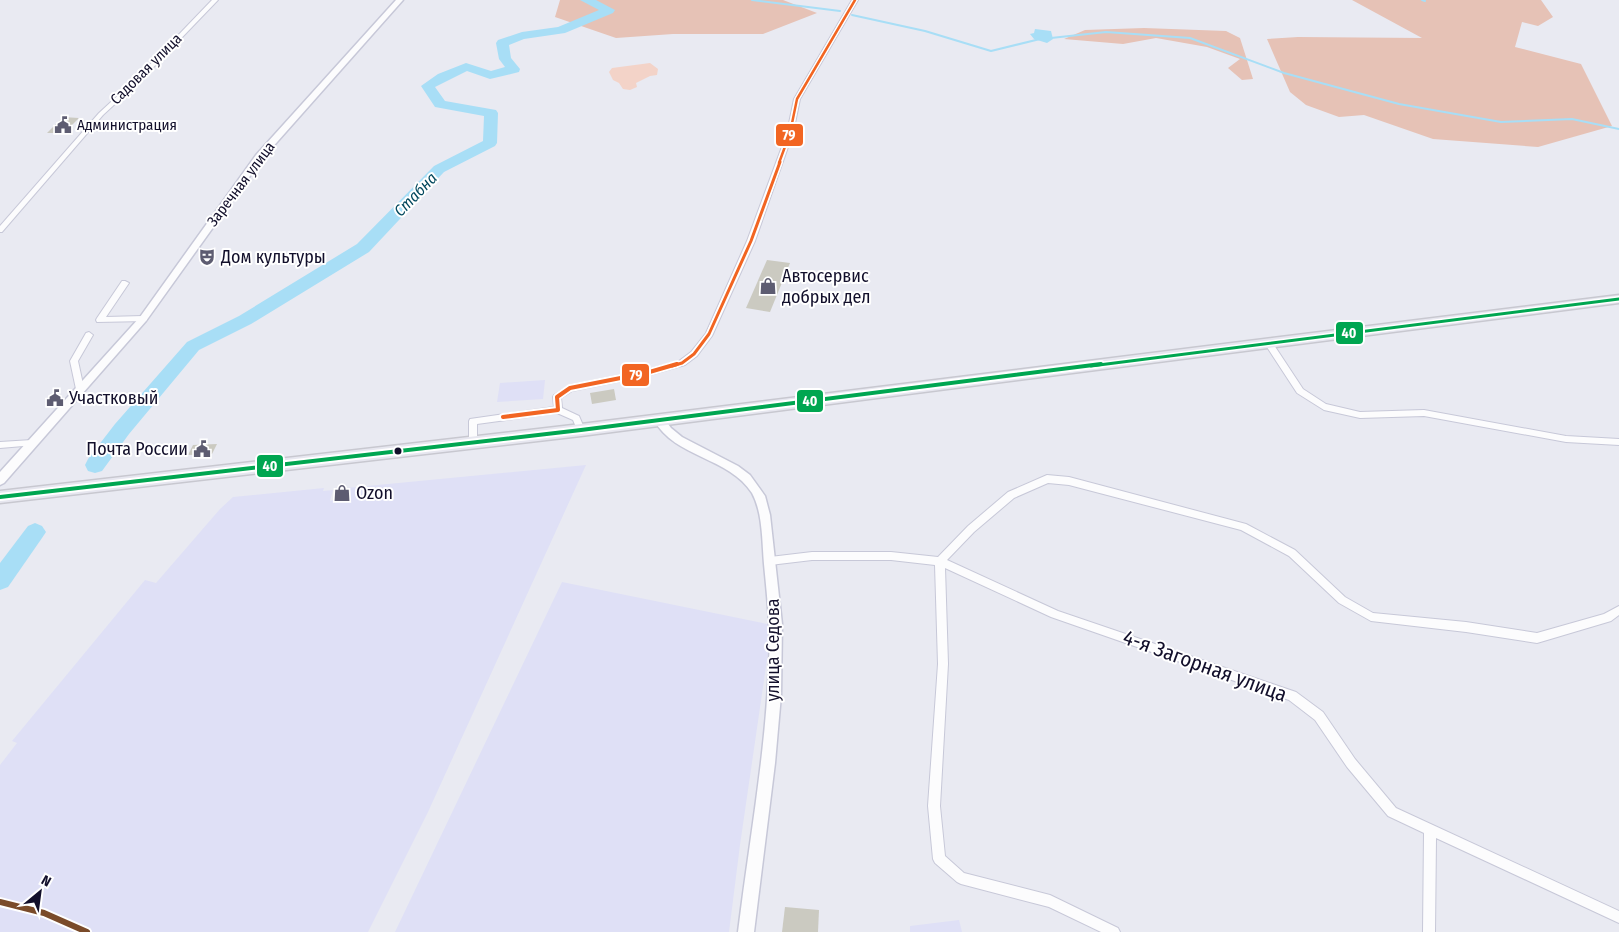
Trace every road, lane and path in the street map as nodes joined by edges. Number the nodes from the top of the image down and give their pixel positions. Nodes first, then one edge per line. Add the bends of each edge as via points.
1 (215, 0) edge
2 (400, 0) edge
3 (855, 0) edge
4 (0, 230) edge
5 (125, 283) dead end
6 (1619, 299) edge
7 (143, 319) junction
8 (89, 335) dead end
9 (1268, 344) junction
10 (80, 389) junction
11 (558, 410) junction
12 (658, 420) junction
13 (581, 430) junction
14 (1619, 442) edge
15 (32, 443) junction
16 (473, 443) junction
17 (0, 445) edge
18 (0, 480) edge
19 (5, 496) edge
20 (770, 561) junction
21 (940, 561) junction
22 (1619, 610) edge
23 (1430, 829) junction
24 (961, 878) joint
25 (1619, 917) edge
26 (746, 932) edge
27 (1114, 932) edge
28 (1429, 932) edge

1 - 4 street, Садовая улица via 101,114
2 - 7 street, Заречная улица via 259,157
3 - 11 street via 797,99 790,133 751,241 709,334 694,354 682,363 570,388 557,397
5 - 7 street via 100,320
6 - 9 main road
7 - 10 street, Заречная улица
8 - 10 street via 74,361
9 - 12 main road
9 - 14 street via 1300,391 1324,407 1360,414 1424,412 1566,439
10 - 15 street, Заречная улица
11 - 13 street via 576,418
11 - 16 street via 473,421
12 - 13 main road
12 - 20 street, улица Седова via 663,429 739,474 755,489 760,498
13 - 16 main road
15 - 17 street
15 - 18 street, Заречная улица
16 - 19 main road
20 - 21 street, 4-я Загорная улица via 812,556 891,556
20 - 26 street, улица Седова via 776,624 774,703
21 - 22 street via 971,529 1012,495 1047,479 1087,485 1243,527 1292,553 1342,600 1371,617 1537,638 1607,618
21 - 23 street, 4-я Загорная улица via 1055,614 1292,696 1319,716 1351,763 1392,812
21 - 24 street via 943,664 934,806 939,859
23 - 25 street, 4-я Загорная улица
23 - 28 street
24 - 27 street via 1050,901

